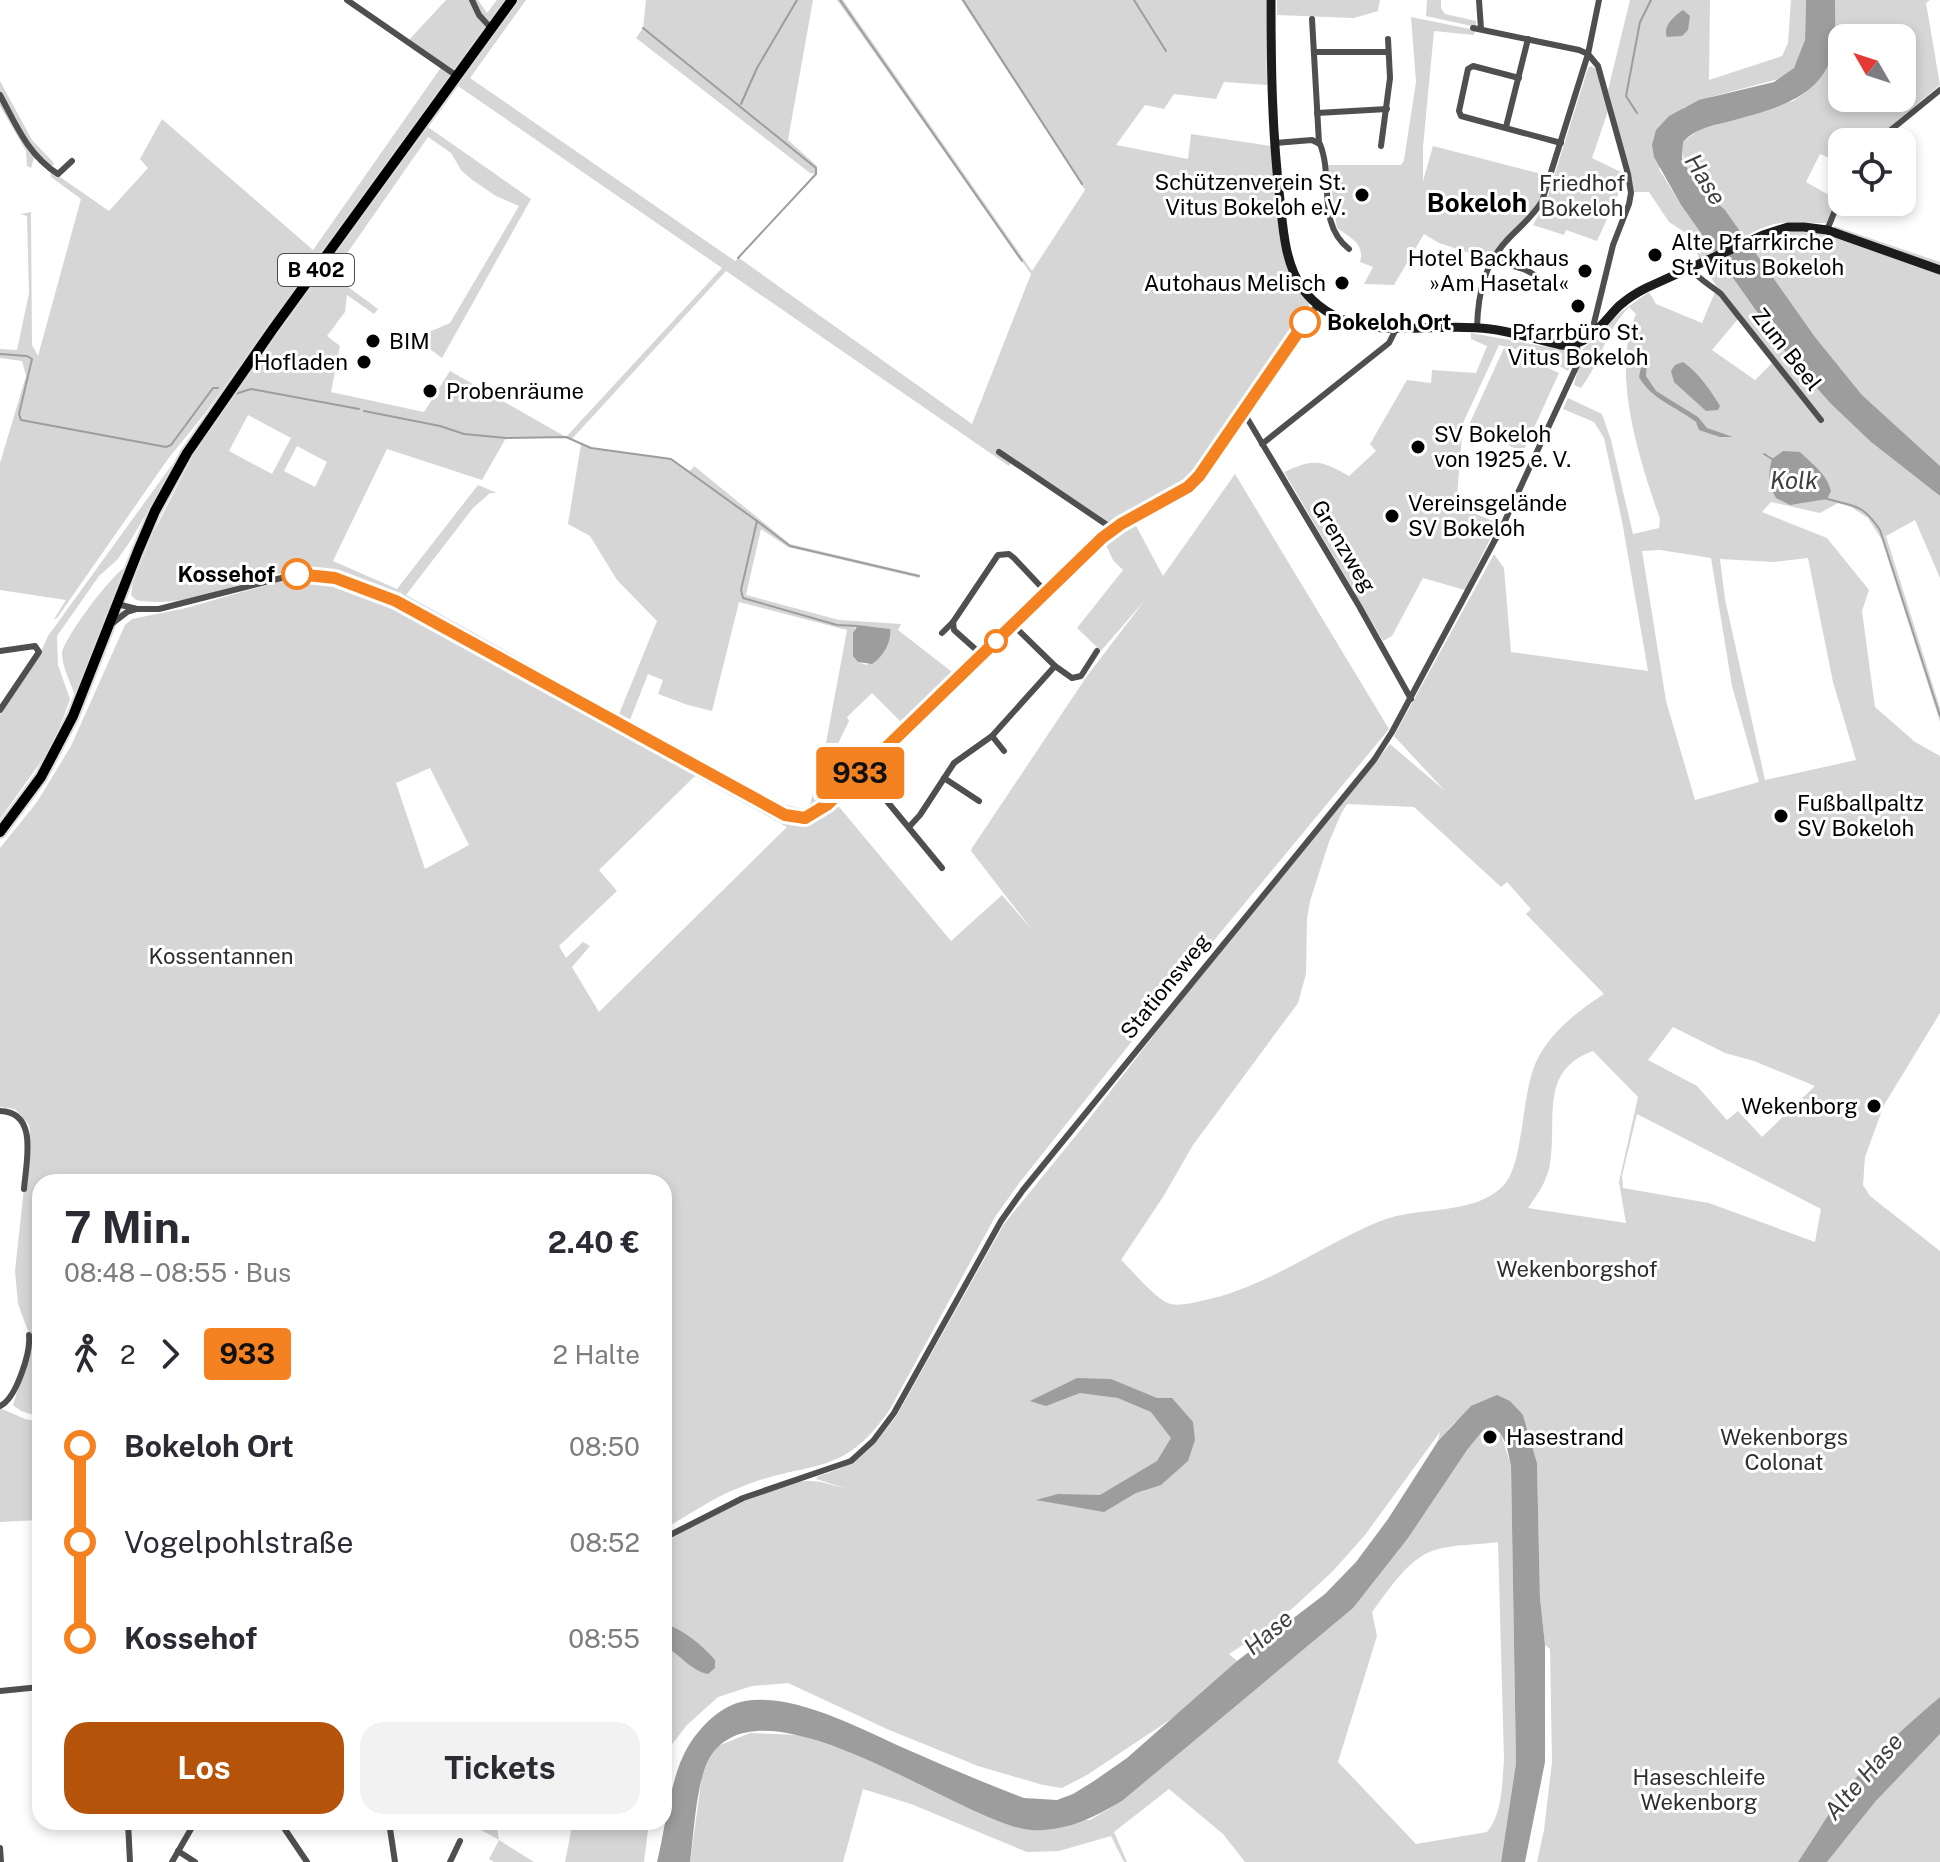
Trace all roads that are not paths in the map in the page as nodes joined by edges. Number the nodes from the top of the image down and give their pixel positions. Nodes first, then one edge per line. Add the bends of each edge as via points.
1 (347, 0) edge
2 (472, 0) edge
3 (512, 0) edge
4 (1271, 0) edge
5 (1479, 0) edge
6 (1599, 0) edge
7 (1312, 19) dead end
8 (491, 28) junction
9 (1388, 39) dead end
10 (1528, 39) junction
11 (1314, 52) junction
12 (1388, 52) junction
13 (1588, 54) junction
14 (457, 76) junction
15 (1519, 78) junction
16 (1940, 90) edge
17 (0, 95) edge
18 (1387, 109) junction
19 (1317, 113) junction
20 (1506, 127) junction
21 (1893, 128) edge
22 (1273, 143) junction
23 (1319, 143) junction
24 (1561, 143) junction
25 (1381, 146) dead end
26 (72, 161) dead end
27 (1833, 216) edge
28 (1827, 230) junction
29 (1349, 249) dead end
30 (1491, 259) junction
31 (1691, 268) junction
32 (1940, 270) edge
33 (1540, 281) dead end
34 (1318, 304) junction
35 (1397, 327) junction
36 (1477, 328) junction
37 (1596, 330) junction
38 (1577, 344) junction
39 (1244, 413) junction
40 (1821, 420) dead end
41 (1262, 444) junction
42 (999, 452) dead end
43 (1113, 529) junction
44 (989, 547) dead end
45 (998, 555) junction
46 (1046, 592) junction
47 (117, 604) junction
48 (137, 609) junction
49 (953, 622) junction
50 (1013, 625) junction
51 (109, 626) junction
52 (942, 633) dead end
53 (0, 651) edge
54 (1097, 651) dead end
55 (982, 655) junction
56 (1055, 666) junction
57 (1411, 699) junction
58 (0, 710) edge
59 (992, 736) junction
60 (1004, 751) dead end
61 (862, 771) junction
62 (944, 778) junction
63 (979, 801) dead end
64 (909, 827) junction
65 (0, 832) edge
66 (942, 868) dead end
67 (0, 1111) edge
68 (24, 1189) dead end
69 (29, 1335) dead end
70 (0, 1406) edge
71 (672, 1534) edge
72 (32, 1688) edge
73 (0, 1691) edge
74 (128, 1830) edge
75 (190, 1830) edge
76 (285, 1830) edge
77 (390, 1830) edge
78 (460, 1841) dead end
79 (0, 1848) edge
80 (178, 1851) junction
81 (1, 1862) edge
82 (130, 1862) edge
83 (172, 1862) edge
84 (195, 1862) edge
85 (307, 1862) edge
86 (395, 1862) edge
87 (450, 1862) edge

1 - 14 street
2 - 8 street
3 - 8 main road, B 402
4 - 22 street
5 - 10 street via 1477,28
6 - 13 street
7 - 11 street
8 - 14 main road, B 402
9 - 12 street
10 - 13 street
10 - 15 street
11 - 12 street
11 - 19 street
12 - 18 street
13 - 24 street
13 - 37 street via 1598,66 1631,193 1613,245
14 - 47 main road, B 402 via 194,443 155,511
15 - 20 street
15 - 20 street via 1468,69 1461,116
16 - 21 street
17 - 26 street via 36,156 58,174
18 - 19 street
18 - 25 street
19 - 23 street
20 - 24 street
22 - 23 street
22 - 34 street via 1288,255 1302,288
23 - 29 street via 1330,223 1336,238
24 - 30 street via 1536,212
27 - 28 street
28 - 31 street via 1788,227
28 - 32 street
30 - 33 street via 1537,275
30 - 36 street via 1481,282
31 - 37 street via 1631,296
31 - 40 street, Zum Beel via 1721,294
34 - 35 street via 1343,320
34 - 39 street
35 - 36 street
35 - 41 street via 1389,343
36 - 38 street
37 - 38 street
38 - 57 street, Stationsweg via 1578,363 1503,525
39 - 41 street, Grenzweg
39 - 43 street via 1192,483
41 - 57 street, Grenzweg
42 - 43 street
43 - 46 street
44 - 45 street
45 - 46 street via 1009,554
45 - 49 street
46 - 50 street
47 - 48 street
47 - 51 main road, B 402
48 - 51 street
48 - 61 street via 159,609 297,574 335,578 396,601 795,819 813,815
49 - 52 street
49 - 55 street via 954,630
50 - 55 street
50 - 56 street
51 - 65 main road, B 402 via 55,752
53 - 58 street via 28,645 39,652
54 - 56 street via 1079,679
55 - 61 street
56 - 59 street
57 - 71 street, Stationsweg via 1374,760 1001,1221 894,1413 873,1441 841,1465 743,1498
59 - 60 street
59 - 62 street via 958,759
61 - 64 street
62 - 63 street
62 - 64 street
64 - 66 street
67 - 68 street via 18,1115 28,1135
69 - 70 street via 30,1346 10,1400
72 - 73 street
74 - 82 street
75 - 80 street
76 - 85 street
77 - 86 street
78 - 87 street
79 - 81 street
80 - 83 street
80 - 84 street

